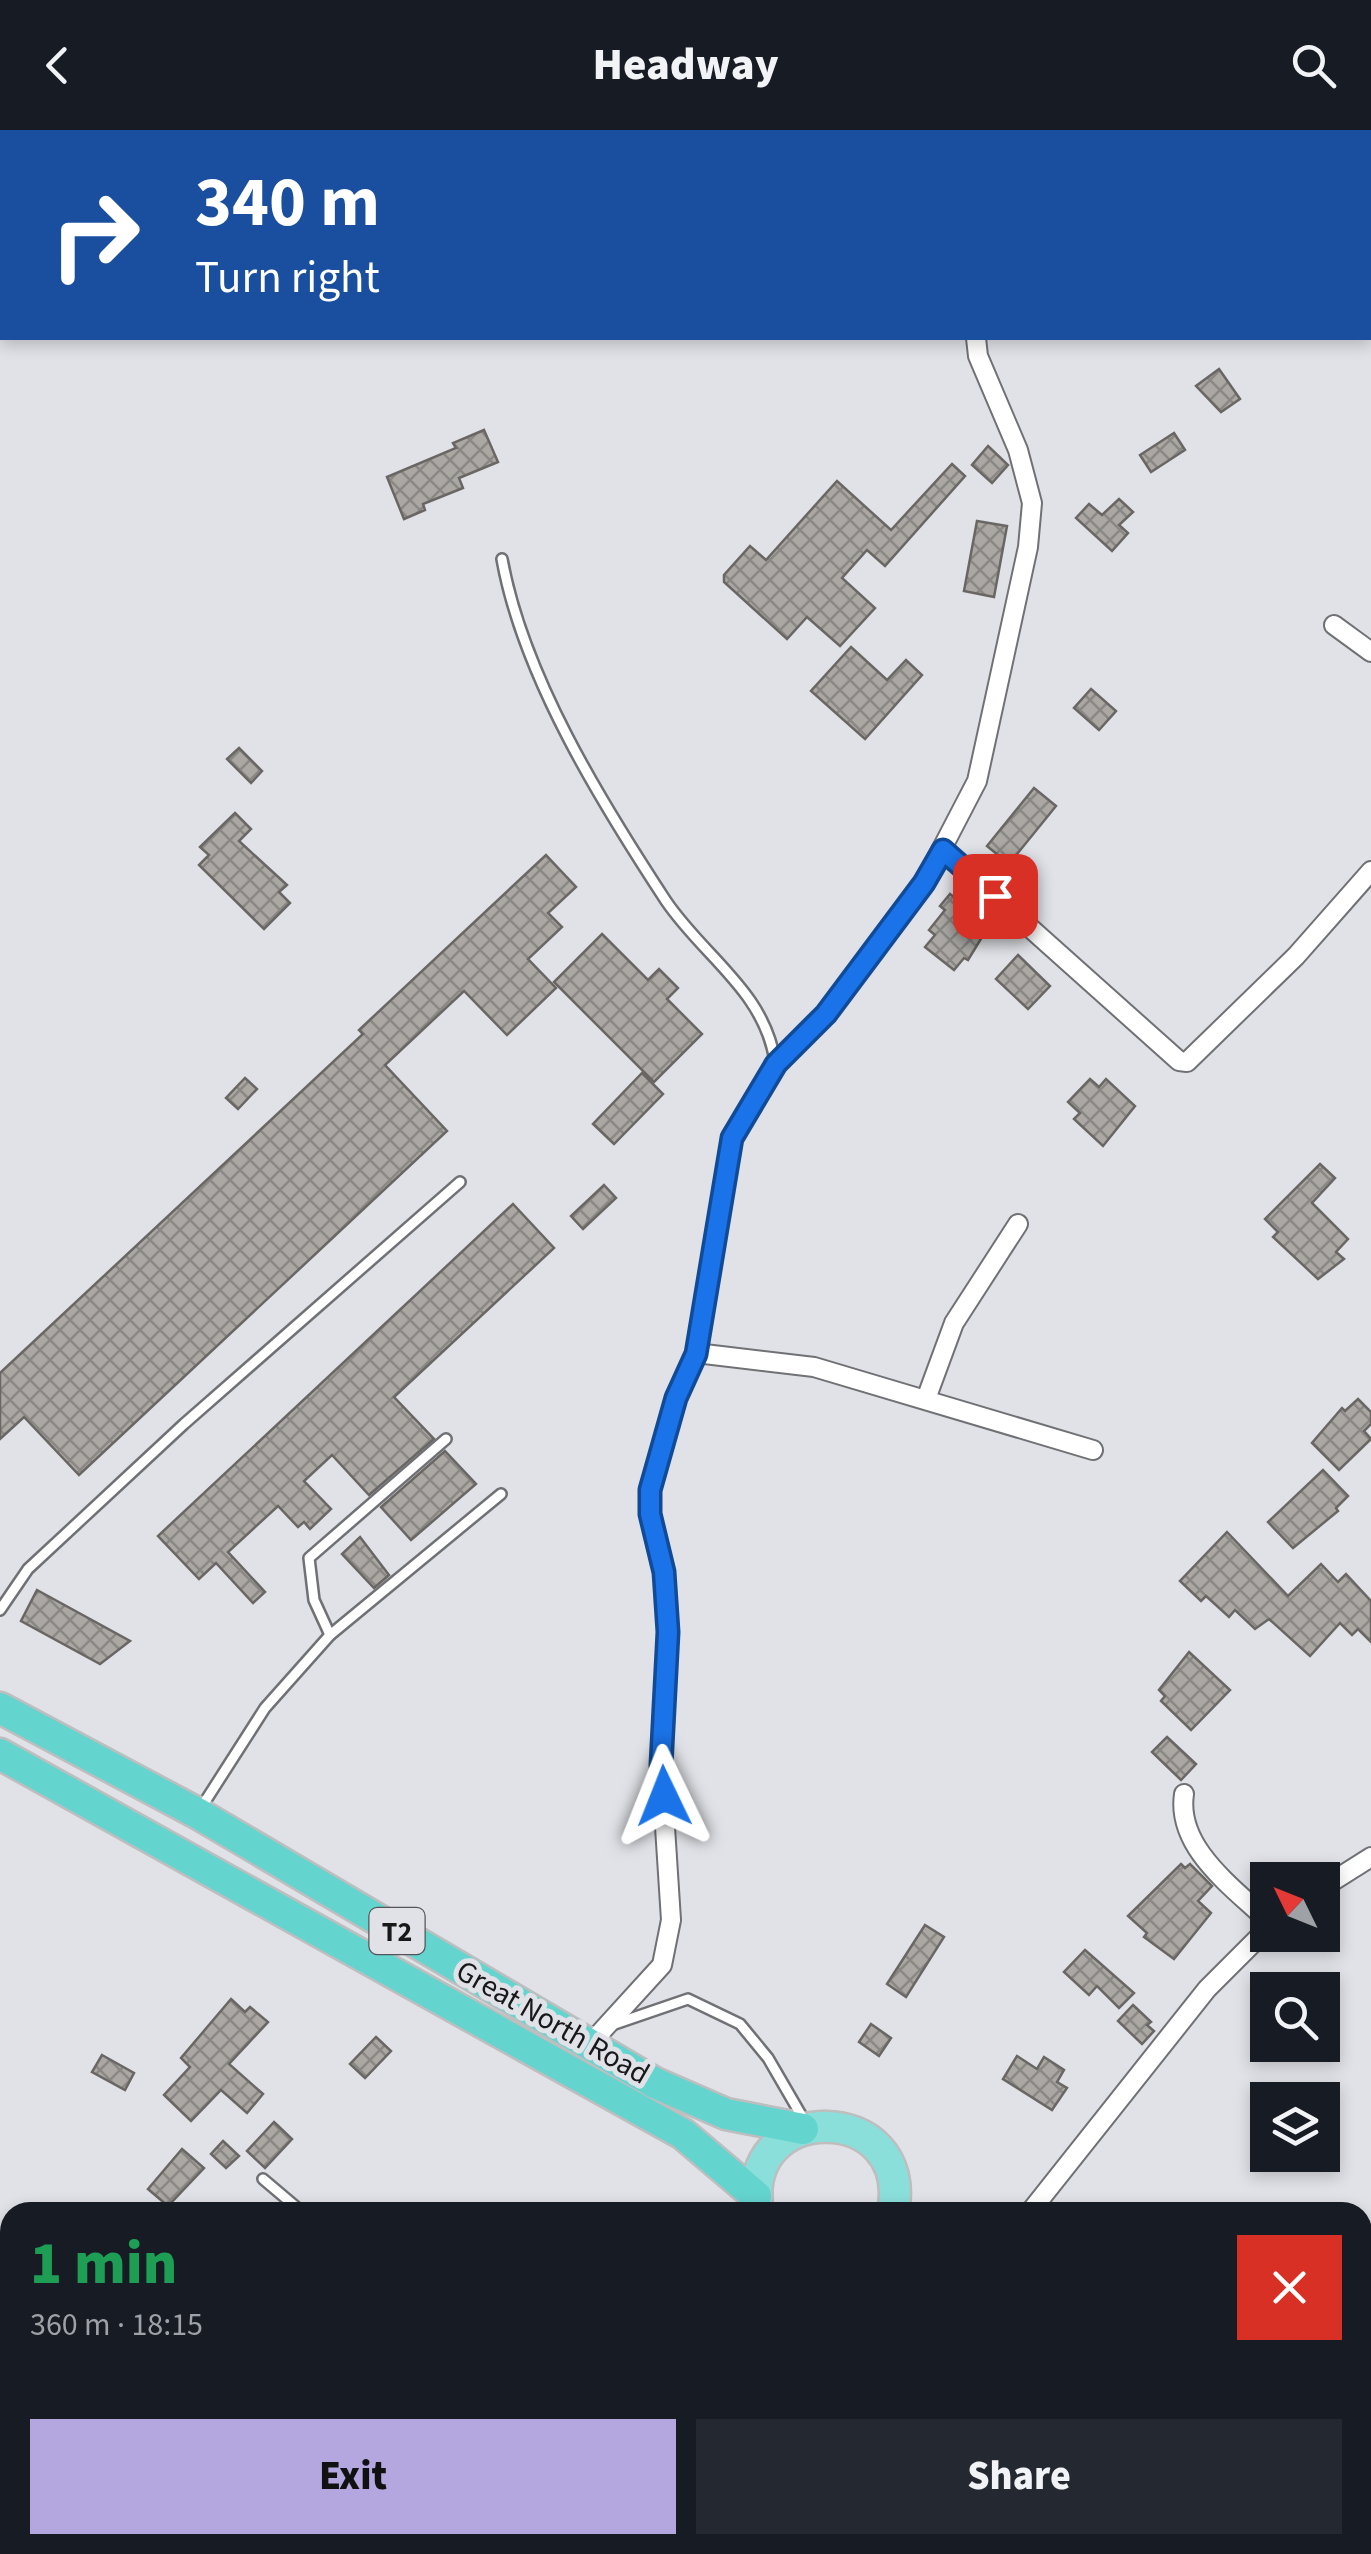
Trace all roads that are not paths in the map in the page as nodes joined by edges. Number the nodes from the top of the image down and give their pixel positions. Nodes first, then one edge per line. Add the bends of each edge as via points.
1 (976, 340) edge
2 (502, 559) dead end
3 (1334, 625) dead end
4 (1371, 652) edge
5 (943, 850) junction
6 (1371, 871) edge
7 (776, 1064) junction
8 (460, 1182) dead end
9 (1018, 1224) dead end
10 (696, 1354) junction
11 (926, 1399) junction
12 (446, 1439) dead end
13 (1093, 1450) dead end
14 (501, 1494) dead end
15 (0, 1610) edge
16 (330, 1636) junction
17 (0, 1708) edge
18 (0, 1754) edge
19 (1184, 1794) dead end
20 (198, 1813) junction
21 (1371, 1858) edge
22 (1340, 1877) edge
23 (1250, 1905) edge
24 (1250, 1943) edge
25 (597, 2036) junction
26 (806, 2129) junction
27 (892, 2174) junction
28 (264, 2179) dead end
29 (290, 2202) edge
30 (755, 2202) edge
31 (757, 2202) edge
32 (893, 2202) edge
33 (910, 2202) edge
34 (1038, 2202) edge

1 - 5 street via 1032,503 977,781
2 - 7 lane via 530,657 580,754 668,904 750,994 771,1034
3 - 4 street
5 - 6 street via 1178,1061 1187,1062
5 - 7 street via 826,1014
7 - 10 street via 732,1138
8 - 15 lane via 28,1569
9 - 11 street via 954,1323
10 - 11 street via 814,1367
10 - 25 street via 650,1490 668,1632 661,1765 671,1920 662,1965
11 - 13 street
12 - 16 lane via 309,1558 314,1600
14 - 16 lane
16 - 20 lane via 265,1708
17 - 20 highway, Great North Road / T2
18 - 30 highway, Great North Road / T2 via 683,2134
19 - 23 street via 1181,1814 1191,1839
20 - 25 highway, Great North Road / T2
21 - 22 street
24 - 34 street
25 - 26 highway, Great North Road / T2 via 656,2083 726,2114
25 - 26 lane via 688,1999 740,2024 768,2058
26 - 27 main road via 837,2126 864,2136
26 - 31 main road via 768,2155
27 - 32 main road
27 - 33 main road
28 - 29 lane

